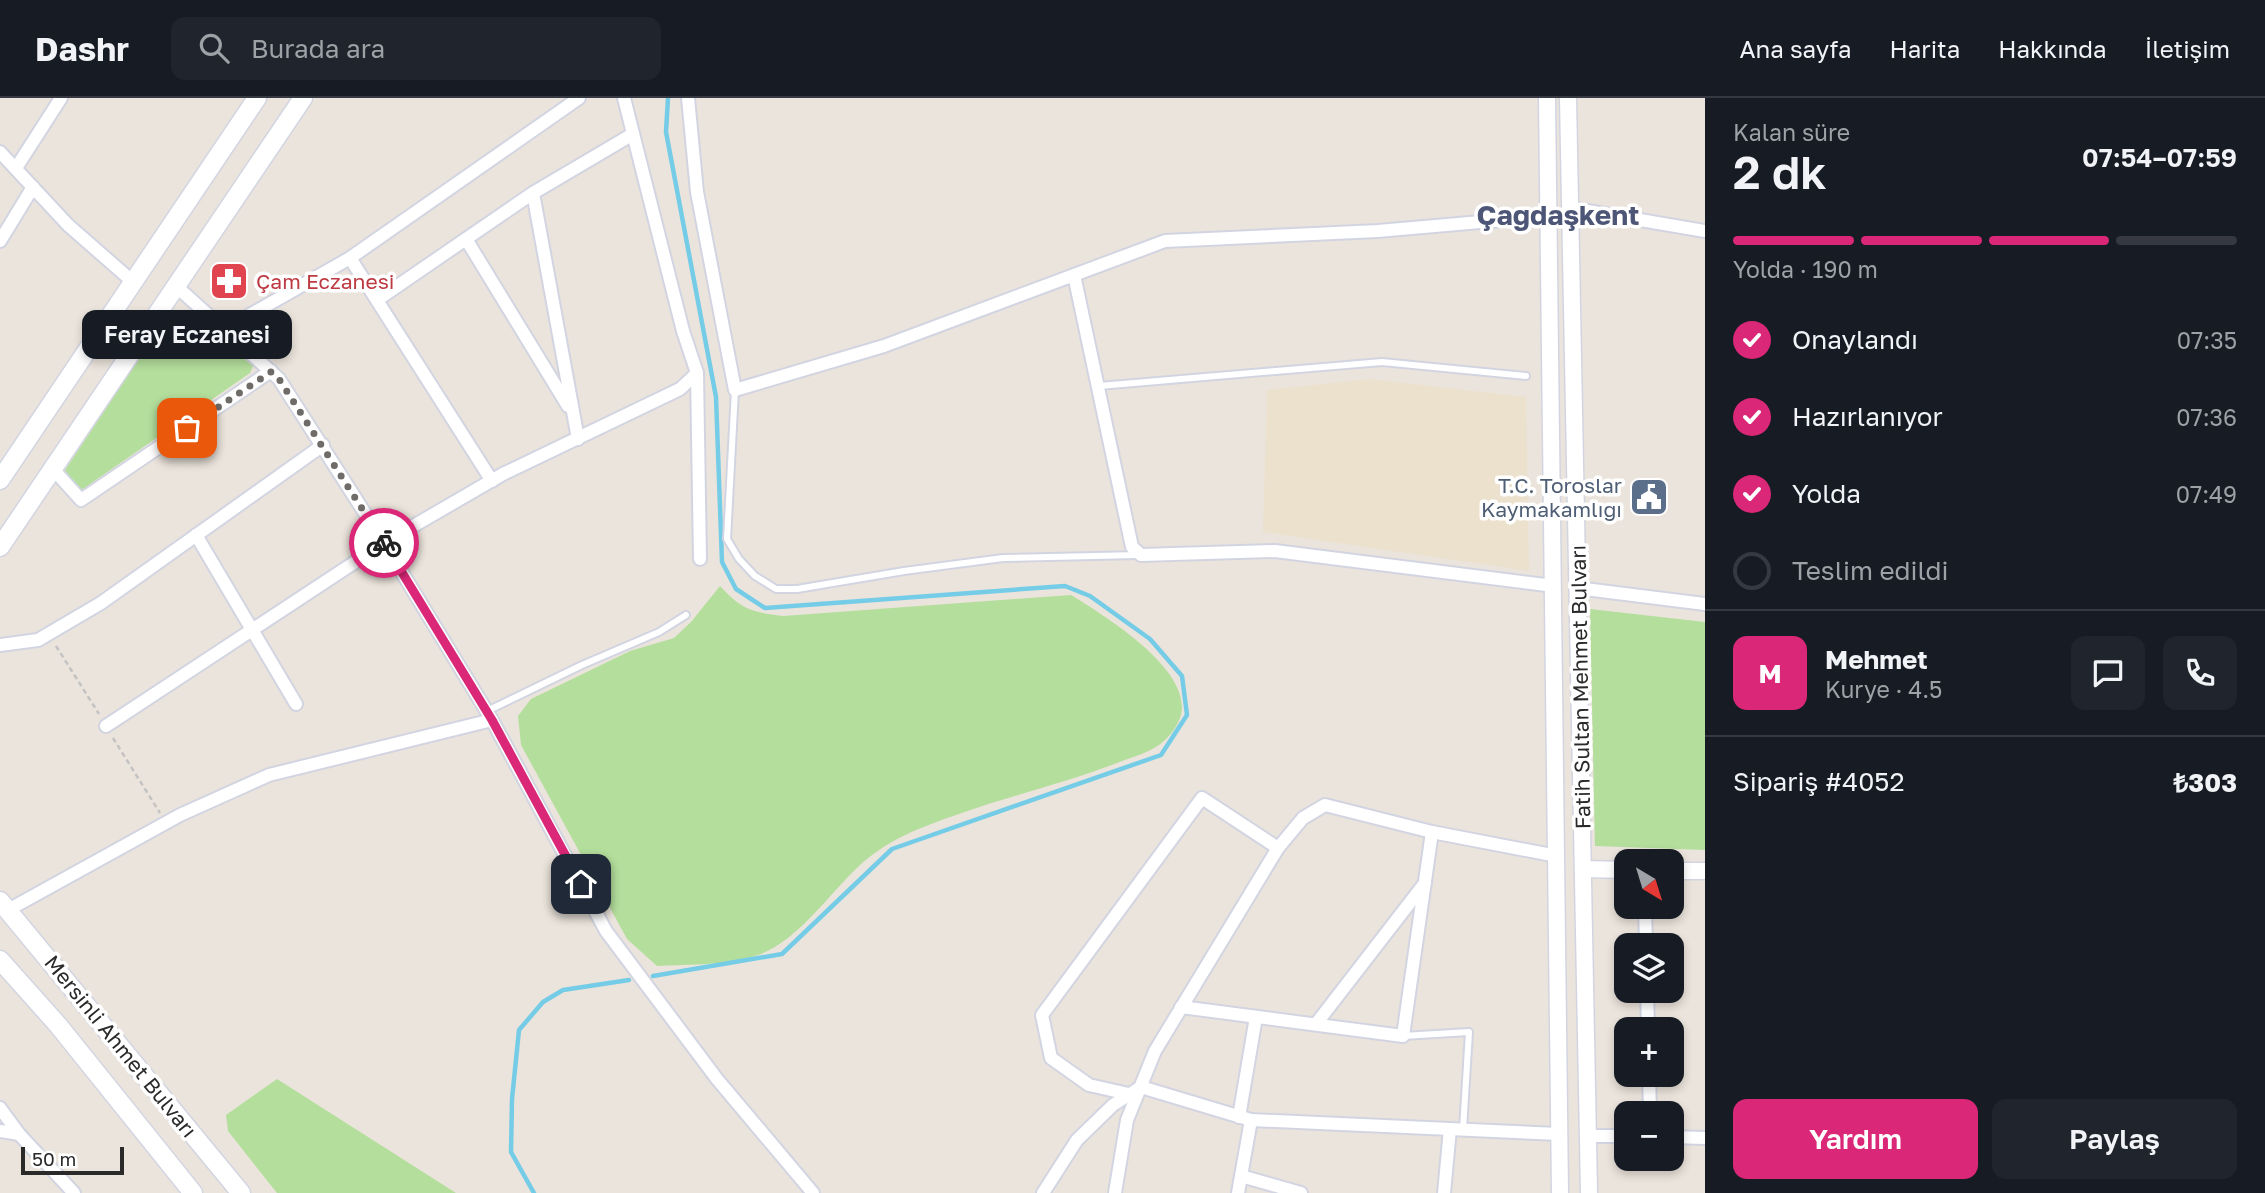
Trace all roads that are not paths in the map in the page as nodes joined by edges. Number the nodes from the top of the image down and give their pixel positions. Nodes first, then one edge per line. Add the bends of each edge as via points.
1 (61, 98) edge
2 (257, 98) edge
3 (303, 98) edge
4 (579, 98) edge
5 (624, 98) edge
6 (688, 98) edge
7 (1547, 98) edge
8 (1568, 98) edge
9 (633, 134) junction
10 (0, 152) edge
11 (16, 168) junction
12 (33, 187) junction
13 (533, 193) junction
14 (1570, 208) junction
15 (1549, 216) junction
16 (1705, 231) edge
17 (2, 234) edge
18 (466, 239) junction
19 (350, 258) junction
20 (1074, 275) junction
21 (132, 281) junction
22 (176, 286) junction
23 (377, 300) junction
24 (225, 329) junction
25 (271, 372) junction
26 (697, 373) junction
27 (1526, 376) dead end
28 (1097, 386) junction
29 (735, 390) junction
30 (573, 414) junction
31 (578, 439) junction
32 (323, 445) junction
33 (53, 469) junction
34 (0, 480) edge
35 (492, 481) junction
36 (196, 535) junction
37 (384, 543) junction
38 (0, 547) edge
39 (1141, 555) junction
40 (700, 559) dead end
41 (1553, 586) junction
42 (1577, 588) junction
43 (1705, 604) edge
44 (686, 615) dead end
45 (253, 630) junction
46 (0, 645) edge
47 (296, 704) dead end
48 (489, 716) junction
49 (106, 726) dead end
50 (1433, 832) junction
51 (1278, 848) junction
52 (1557, 856) junction
53 (1584, 869) junction
54 (1614, 870) edge
55 (1684, 871) edge
56 (1705, 871) edge
57 (1425, 883) junction
58 (4, 905) edge
59 (0, 960) edge
60 (1181, 1007) junction
61 (1256, 1017) junction
62 (1316, 1024) junction
63 (1403, 1036) junction
64 (1136, 1092) junction
65 (0, 1108) edge
66 (1245, 1118) junction
67 (1457, 1129) junction
68 (0, 1131) edge
69 (1559, 1133) junction
70 (19, 1134) junction
71 (1588, 1136) junction
72 (1614, 1136) edge
73 (1684, 1137) edge
74 (1705, 1138) edge
75 (1241, 1176) junction
76 (74, 1193) edge
77 (193, 1193) edge
78 (241, 1193) edge
79 (813, 1193) edge
80 (1043, 1193) edge
81 (1115, 1193) edge
82 (1238, 1193) edge
83 (1301, 1193) edge
84 (1444, 1193) edge
85 (1560, 1193) edge
86 (1589, 1193) edge

1 - 11 street
2 - 21 main road
3 - 22 main road
4 - 19 street
5 - 9 street
6 - 29 street via 697,192
7 - 15 street, Fatih Sultan Mehmet Bulvarı
8 - 14 street, Fatih Sultan Mehmet Bulvarı
9 - 13 street
9 - 26 street
10 - 11 street
11 - 12 street
12 - 17 street
12 - 21 street
13 - 18 street
13 - 30 street
14 - 16 street
14 - 42 street, Fatih Sultan Mehmet Bulvarı
15 - 20 street via 1378,231 1166,241
15 - 41 street, Fatih Sultan Mehmet Bulvarı
18 - 23 street
18 - 30 street
19 - 23 street
19 - 24 street
20 - 28 street
20 - 29 street via 884,346
21 - 34 main road
22 - 24 street
22 - 33 main road
23 - 35 street
24 - 25 street
25 - 32 street
25 - 33 street via 81,499
26 - 31 street via 680,389
26 - 40 street
27 - 28 lane via 1382,362
28 - 39 street via 1132,547
29 - 39 lane via 727,539 755,576 776,589 1003,558
30 - 31 street
31 - 35 street
32 - 36 street
32 - 37 street
33 - 38 main road
35 - 37 street
36 - 45 street
36 - 46 street via 101,603 38,640
37 - 45 street
37 - 48 street
39 - 41 street via 1275,551
41 - 52 street, Fatih Sultan Mehmet Bulvarı
42 - 43 street
42 - 53 street, Fatih Sultan Mehmet Bulvarı
44 - 48 lane
45 - 47 street
45 - 49 street
48 - 58 street via 269,775
48 - 79 street via 606,931 717,1079
50 - 51 street via 1325,805 1303,818
50 - 52 street
50 - 57 street
51 - 60 street
51 - 64 street via 1202,798 1042,1015 1051,1058 1089,1085
52 - 69 street, Fatih Sultan Mehmet Bulvarı
53 - 54 street
53 - 71 street, Fatih Sultan Mehmet Bulvarı
55 - 56 street
57 - 62 street
57 - 63 street
58 - 78 main road, Mersinli Ahmet Bulvarı
59 - 77 main road, Mersinli Ahmet Bulvarı
60 - 61 street
60 - 64 street
61 - 62 street
61 - 66 street
62 - 63 street
63 - 67 lane via 1469,1032
64 - 66 street
64 - 80 street via 1113,1105 1077,1140
64 - 81 street
65 - 70 street
66 - 67 street
66 - 75 street
67 - 69 street
67 - 84 street
68 - 70 street
69 - 85 street, Fatih Sultan Mehmet Bulvarı
70 - 76 street
71 - 72 street
71 - 86 street, Fatih Sultan Mehmet Bulvarı
73 - 74 street
75 - 82 street
75 - 83 street

